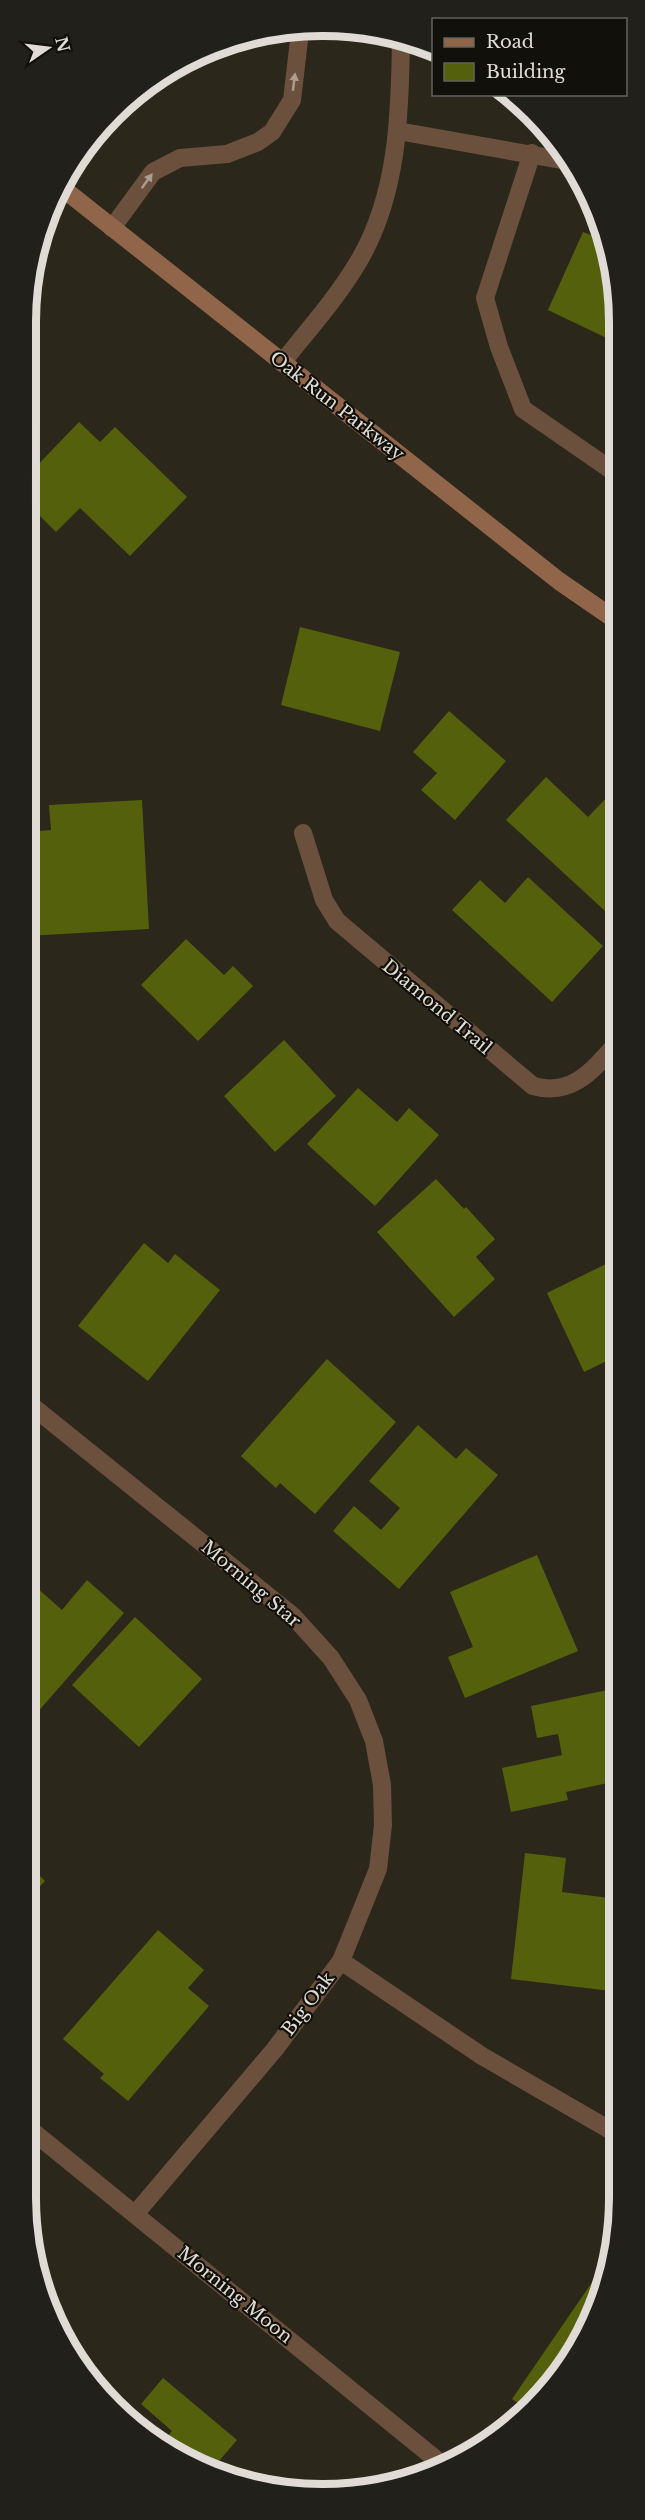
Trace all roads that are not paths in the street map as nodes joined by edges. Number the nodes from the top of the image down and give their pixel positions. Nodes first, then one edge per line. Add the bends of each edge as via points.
1 (299, 37) edge
2 (401, 47) edge
3 (398, 131) junction
4 (532, 153) junction
5 (558, 159) edge
6 (68, 192) edge
7 (112, 228) junction
8 (282, 363) junction
9 (609, 468) edge
10 (609, 615) edge
11 (303, 833) dead end
12 (609, 1052) edge
13 (36, 1409) edge
14 (340, 1961) junction
15 (609, 2129) edge
16 (36, 2134) edge
17 (136, 2213) junction
18 (437, 2460) edge

7 -> 1 street via 153,172 180,158 227,154 272,132 292,100
2 - 3 street
3 - 4 street
3 - 8 street via 390,180 376,225 358,263
4 - 5 street
4 - 9 street via 485,298 523,409
6 - 7 street, Oak Run Parkway
7 - 8 street, Oak Run Parkway
8 - 10 street, Oak Run Parkway via 559,581
11 - 12 street, Diamond Trail via 324,900 337,921 533,1086 560,1090 572,1086
13 - 14 street, Morning Star via 293,1616 331,1658 358,1700 374,1741 382,1785 383,1825 378,1869
14 - 15 street, Big Oak via 482,2056
14 - 17 street, Big Oak via 275,2049
16 - 17 street, Morning Moon
17 - 18 street, Morning Moon

